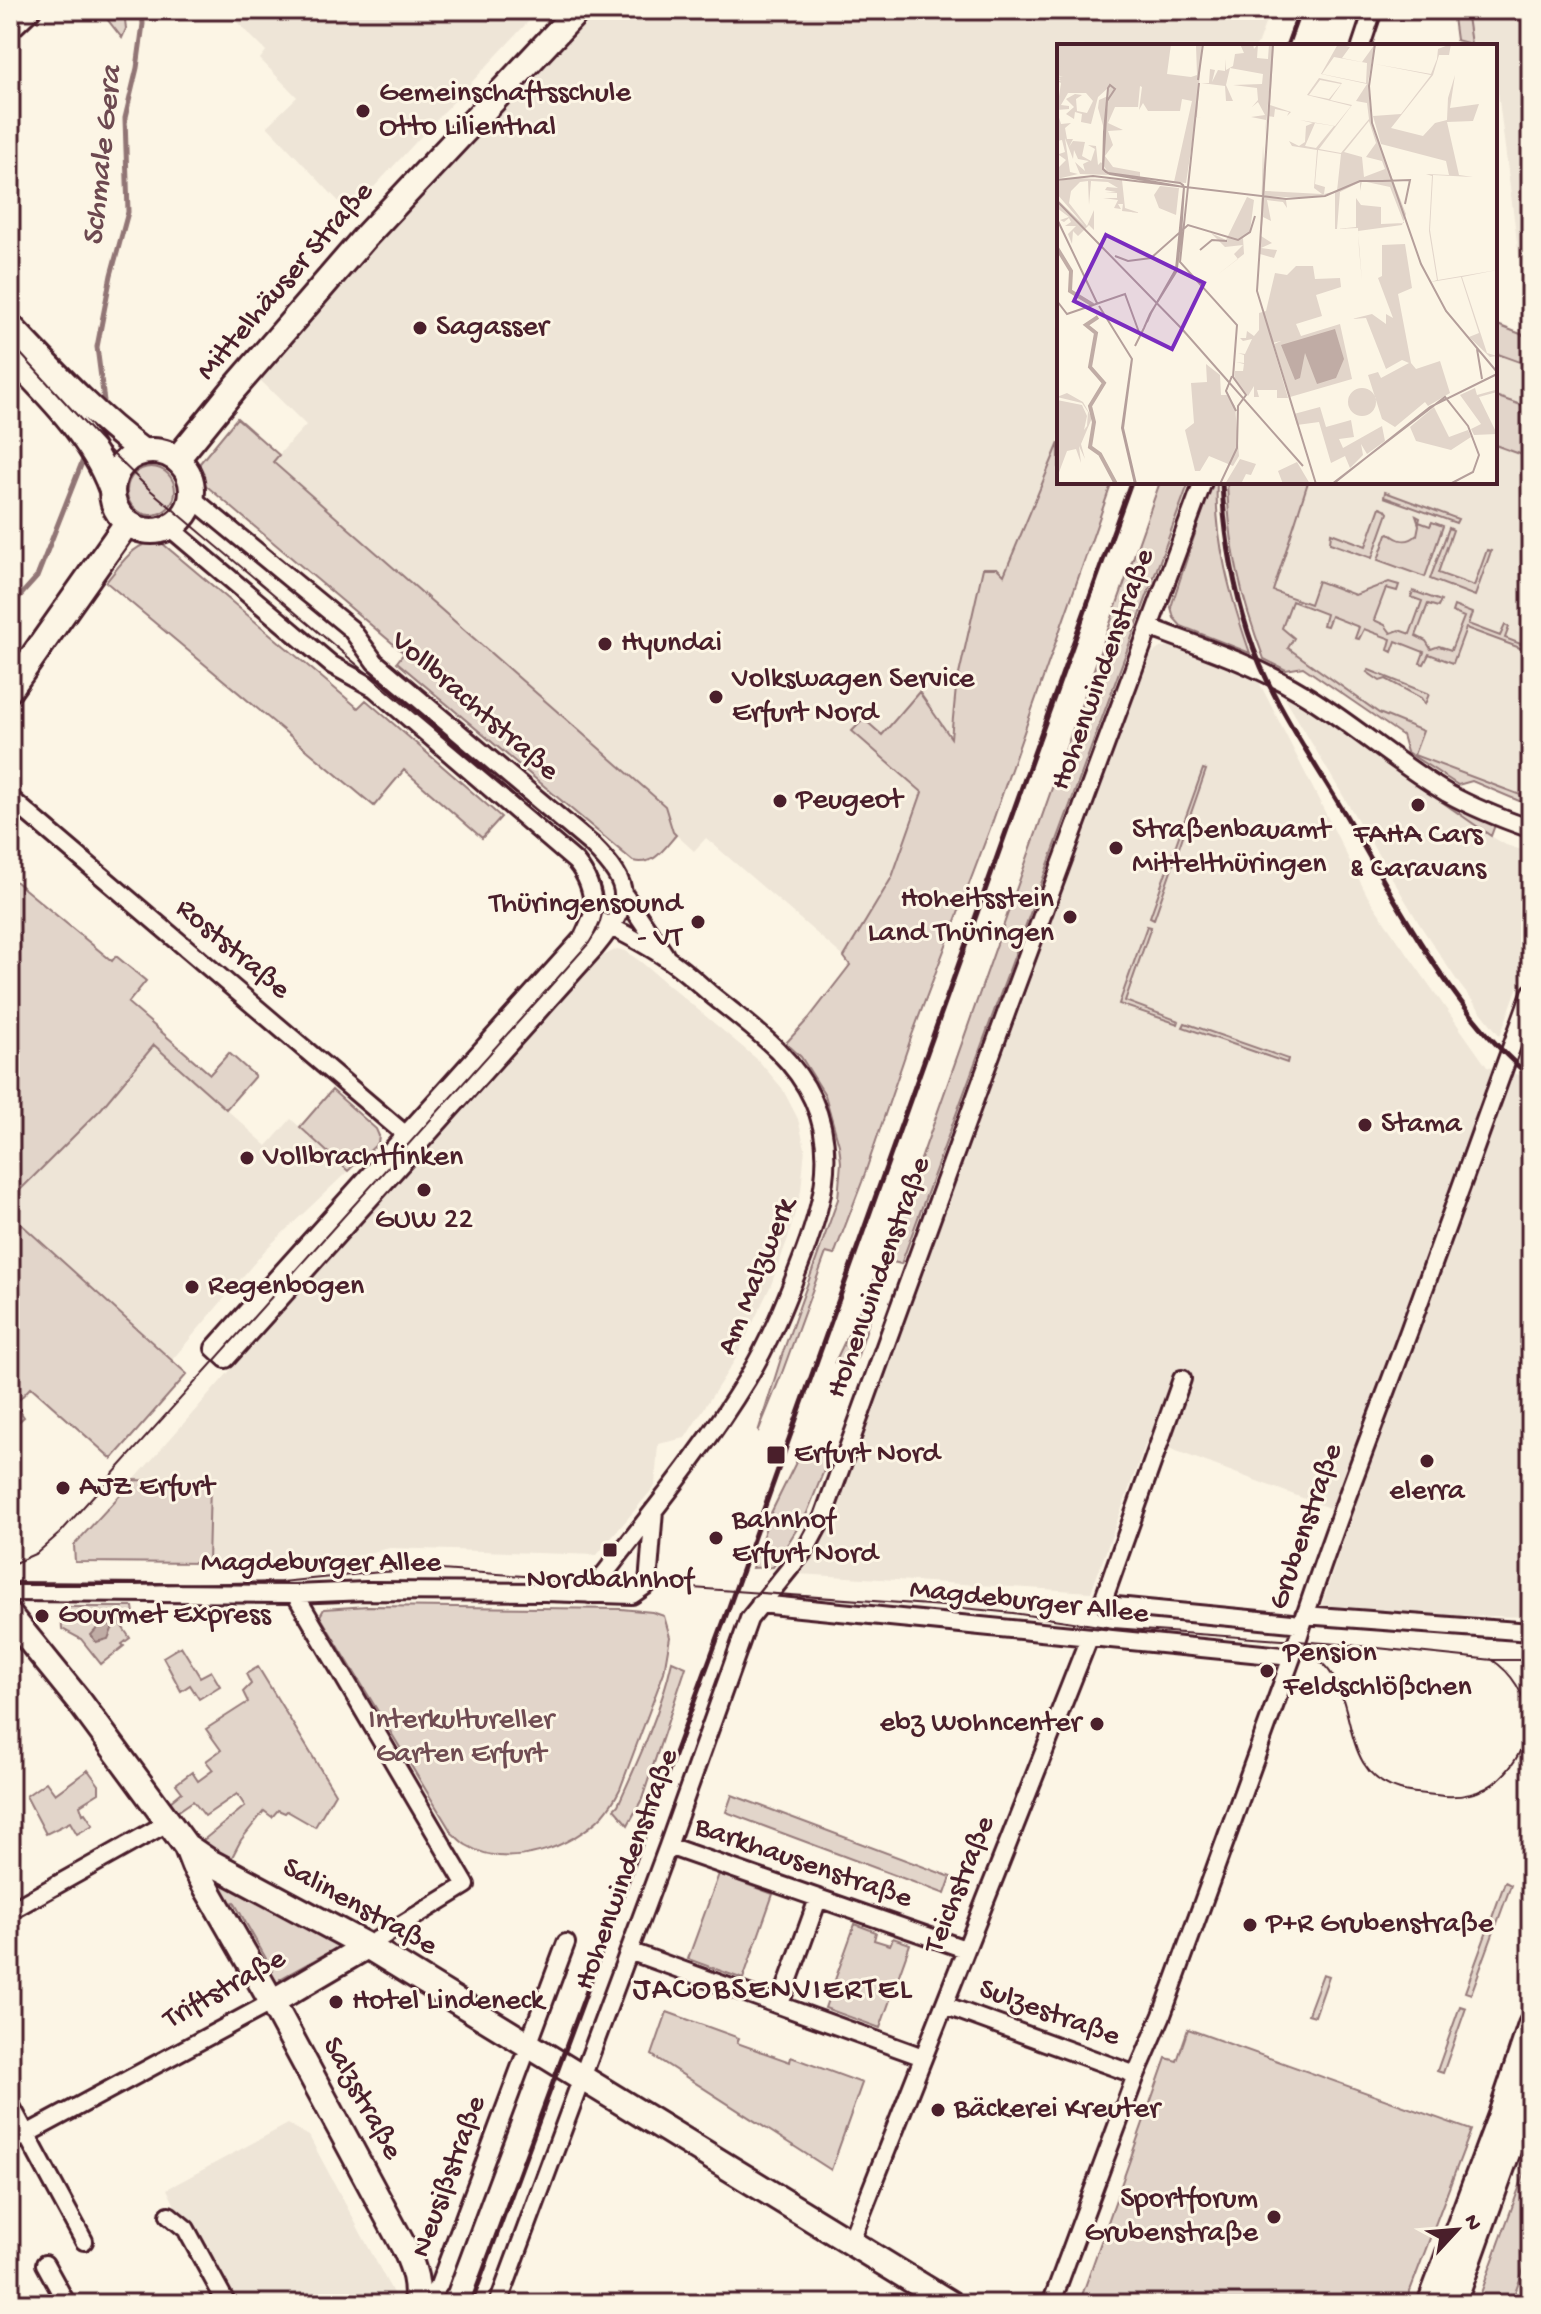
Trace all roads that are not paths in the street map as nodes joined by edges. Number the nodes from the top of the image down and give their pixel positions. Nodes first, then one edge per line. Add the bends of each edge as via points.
1 (32, 10) edge
2 (578, 10) edge
3 (1373, 10) edge
4 (10, 31) edge
5 (1362, 44) edge
6 (10, 326) edge
7 (10, 355) edge
8 (142, 451) junction
9 (177, 459) junction
10 (107, 477) junction
11 (1202, 484) edge
12 (192, 498) junction
13 (127, 523) junction
14 (169, 527) junction
15 (1151, 628) junction
16 (10, 689) edge
17 (10, 798) edge
18 (1531, 829) edge
19 (625, 896) junction
20 (604, 923) junction
21 (667, 958) junction
22 (1531, 993) edge
23 (412, 1140) junction
24 (226, 1359) dead end
25 (1182, 1379) dead end
26 (654, 1510) junction
27 (10, 1592) edge
28 (295, 1594) junction
29 (589, 1594) junction
30 (760, 1604) junction
31 (10, 1616) edge
32 (1303, 1620) junction
33 (1531, 1632) edge
34 (1089, 1638) junction
35 (1292, 1657) junction
36 (169, 1822) junction
37 (186, 1846) junction
38 (668, 1846) junction
39 (818, 1899) junction
40 (10, 1911) edge
41 (566, 1943) dead end
42 (367, 1946) junction
43 (965, 1949) junction
44 (629, 1951) junction
45 (272, 2002) junction
46 (780, 2004) junction
47 (944, 2005) junction
48 (1531, 2025) edge
49 (526, 2052) junction
50 (923, 2057) junction
51 (1136, 2075) junction
52 (583, 2078) junction
53 (1531, 2086) edge
54 (10, 2104) edge
55 (26, 2134) junction
56 (10, 2143) edge
57 (169, 2215) dead end
58 (84, 2241) dead end
59 (850, 2243) junction
60 (45, 2264) dead end
61 (416, 2302) edge
62 (67, 2304) edge
63 (227, 2304) edge
64 (498, 2304) edge
65 (951, 2304) edge
66 (1051, 2304) edge
67 (1430, 2304) edge
68 (1453, 2304) edge

1 - 4 street
2 - 9 street, Mittelhäuser Straße via 365,237
3 - 5 street
6 - 8 street via 116,432
7 - 10 street via 51,398
8 - 9 street
8 - 10 street
9 - 12 street via 190,477
10 - 13 street via 118,513
11 - 15 street, Hohenwindenstraße
12 - 14 street via 182,518
12 - 19 street, Vollbrachtstraße via 351,629 375,662 592,845 619,878
13 - 14 street via 148,531
13 - 16 street
14 - 20 street, Vollbrachtstraße via 332,665 374,688 576,862
15 - 18 street via 1282,682 1446,792
15 - 30 street, Hohenwindenstraße via 823,1517 807,1547
17 - 23 street, Roststraße
19 - 20 street via 621,911
19 - 21 street, Am Malzwerk
20 - 21 street, Am Malzwerk
20 - 23 street via 583,937
20 - 23 street via 595,948
21 - 26 street, Am Malzwerk via 763,1037 800,1075 821,1121 826,1168 809,1240 771,1333 714,1430
22 - 32 street, Grubenstraße
23 - 24 street
25 - 32 street, Magdeburger Allee via 1103,1601
26 - 29 street, Am Malzwerk
26 - 29 street, Magdeburger Allee via 648,1584 632,1595
27 - 28 street, Magdeburger Allee
28 - 29 street, Magdeburger Allee
28 - 42 street, Triftstraße via 466,1885
30 - 34 street, Magdeburger Allee
30 - 38 street, Hohenwindenstraße via 749,1619
31 - 36 street, Salinenstraße
32 - 33 street, Magdeburger Allee
32 - 35 street, Grubenstraße
34 - 35 street, Magdeburger Allee
34 - 43 street, Teichstraße
35 - 51 street, Grubenstraße
36 - 37 street, Salinenstraße
36 - 40 street
37 - 42 street, Salinenstraße
37 - 45 street, Salzstraße
38 - 39 street, Barkhausenstraße
38 - 44 street, Hohenwindenstraße
39 - 43 street, Barkhausenstraße
39 - 46 street
41 - 49 street, Neusißstraße
42 - 45 street, Triftstraße
42 - 49 street, Salinenstraße
43 - 47 street, Teichstraße
44 - 46 street
44 - 52 street, Hohenwindenstraße
45 - 55 street, Triftstraße
45 - 61 street, Salzstraße via 406,2251 415,2272
46 - 50 street
47 - 50 street, Teichstraße
47 - 51 street, Sulzestraße
48 - 67 street
49 - 52 street, Salinenstraße
49 - 61 street, Neusißstraße via 439,2285 427,2301
50 - 59 street, Teichstraße
51 - 66 street, Grubenstraße
52 - 59 street, Salinenstraße
52 - 64 street, Hohenwindenstraße
53 - 68 street
54 - 55 street
55 - 56 street, Triftstraße
55 - 58 street
57 - 63 street via 186,2229
59 - 65 street, Salinenstraße
60 - 62 street

